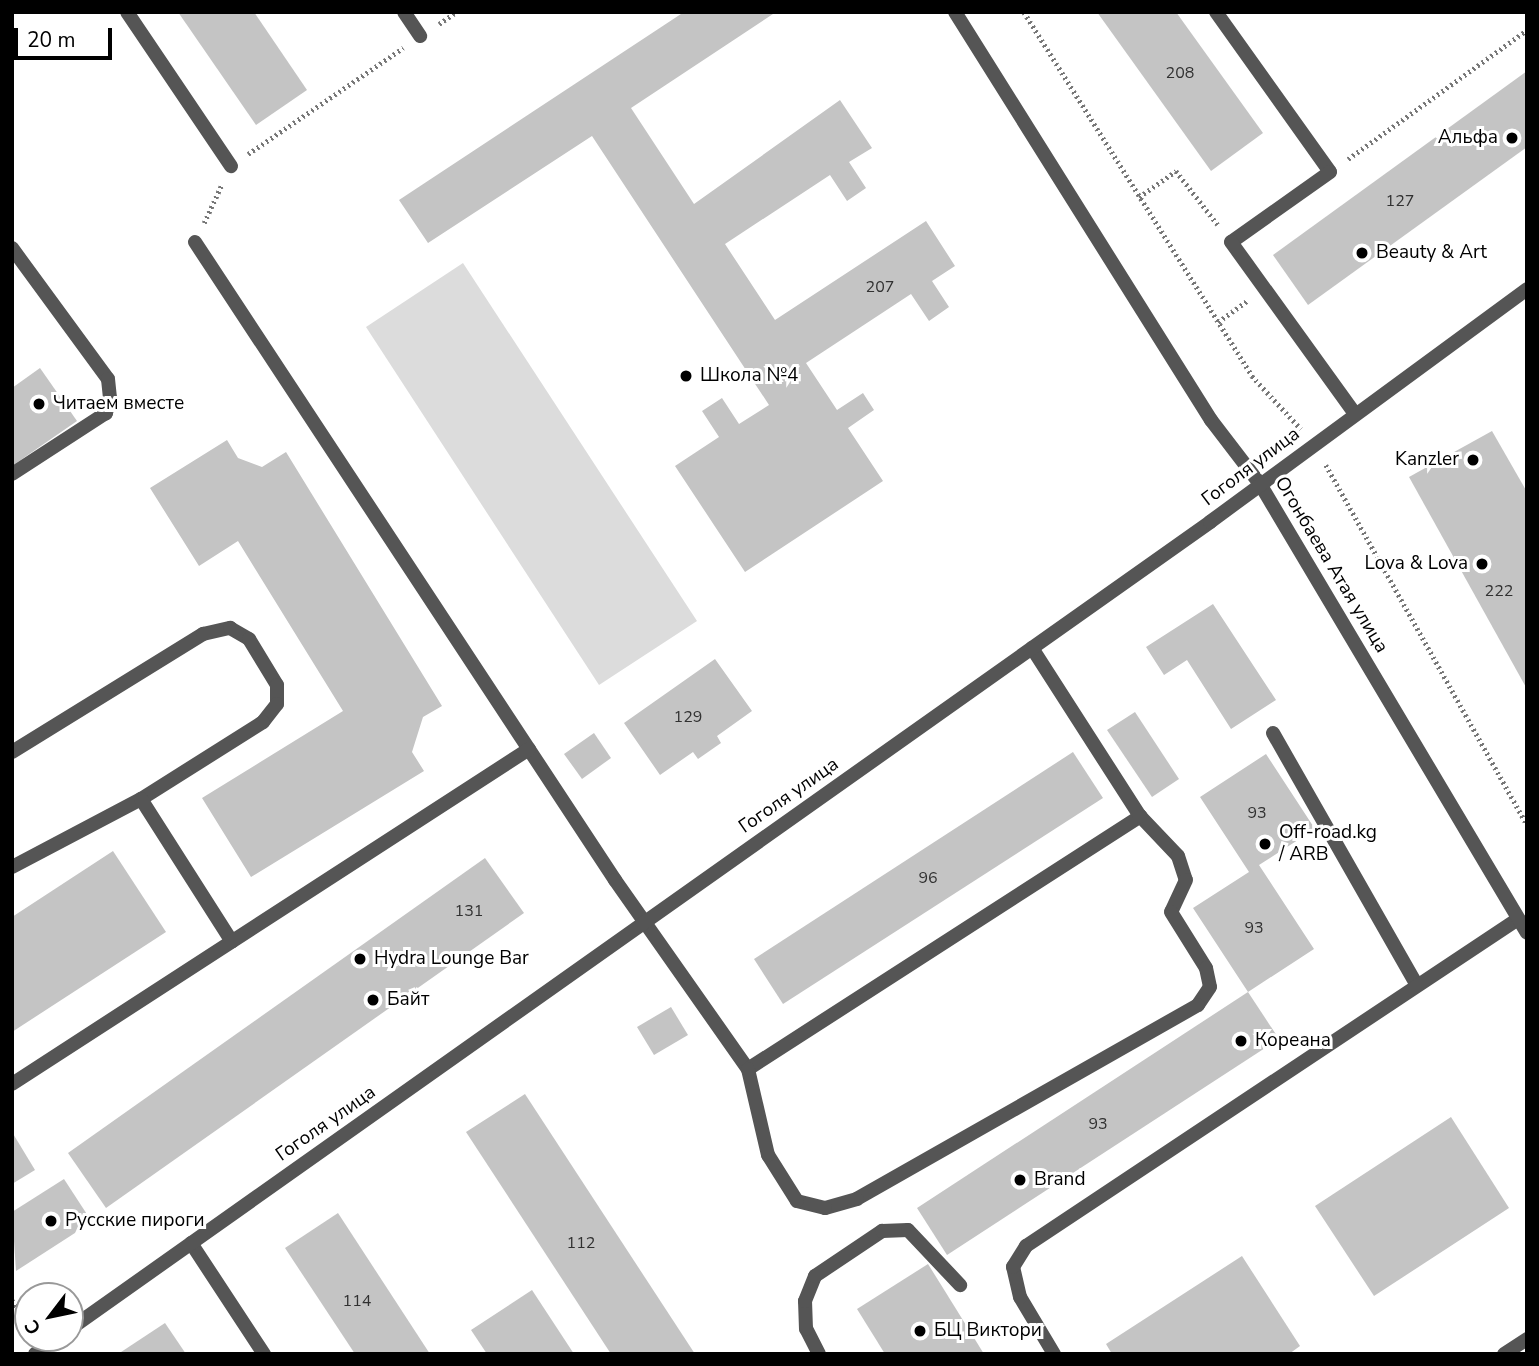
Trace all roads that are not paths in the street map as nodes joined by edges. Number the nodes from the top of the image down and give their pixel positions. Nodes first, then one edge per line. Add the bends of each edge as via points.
1 (127, 12) edge
2 (404, 12) edge
3 (955, 12) edge
4 (1216, 12) edge
5 (420, 36) road end
6 (231, 166) road end
7 (195, 242) road end
8 (12, 248) edge
9 (1527, 289) edge
10 (1355, 414) junction
11 (12, 474) edge
12 (1261, 484) junction
13 (1032, 648) junction
14 (1273, 733) dead end
15 (529, 749) junction
16 (12, 752) edge
17 (141, 799) junction
18 (1140, 816) junction
19 (12, 867) edge
20 (1518, 919) junction
21 (643, 923) junction
22 (1527, 933) edge
23 (232, 942) junction
24 (1416, 984) junction
25 (748, 1069) junction
26 (12, 1084) edge
27 (191, 1243) junction
28 (960, 1285) dead end
29 (84, 1319) edge
30 (1527, 1339) edge
31 (264, 1354) edge
32 (819, 1354) edge
33 (1054, 1354) edge
34 (1504, 1354) edge

1 - 6 street
2 - 5 street
3 - 12 street, Огонбаева Атая улица via 1211,420
4 - 10 street via 1330,172 1231,242
7 - 15 street
8 - 11 street via 108,379 110,398 106,413
9 - 10 street, Гоголя улица
10 - 12 street, Гоголя улица
12 - 13 street, Гоголя улица
12 - 20 street, Огонбаева Атая улица
13 - 18 street
13 - 21 street, Гоголя улица
14 - 24 street
15 - 21 street
15 - 23 street
16 - 17 street via 203,634 230,628 249,639 277,685 277,704 263,722
17 - 19 street
17 - 23 street
18 - 25 street
18 - 25 street via 1178,856 1186,880 1171,912 1206,968 1210,987 1198,1005 857,1199 825,1208 797,1201 768,1155
20 - 22 street, Огонбаева Атая улица
20 - 24 street
21 - 25 street
21 - 27 street, Гоголя улица
23 - 26 street
24 - 33 street via 1026,1246 1013,1267 1020,1297
27 - 29 street, Гоголя улица
27 - 31 street
28 - 32 street via 908,1230 882,1231 815,1276 805,1301 806,1329
30 - 34 street

